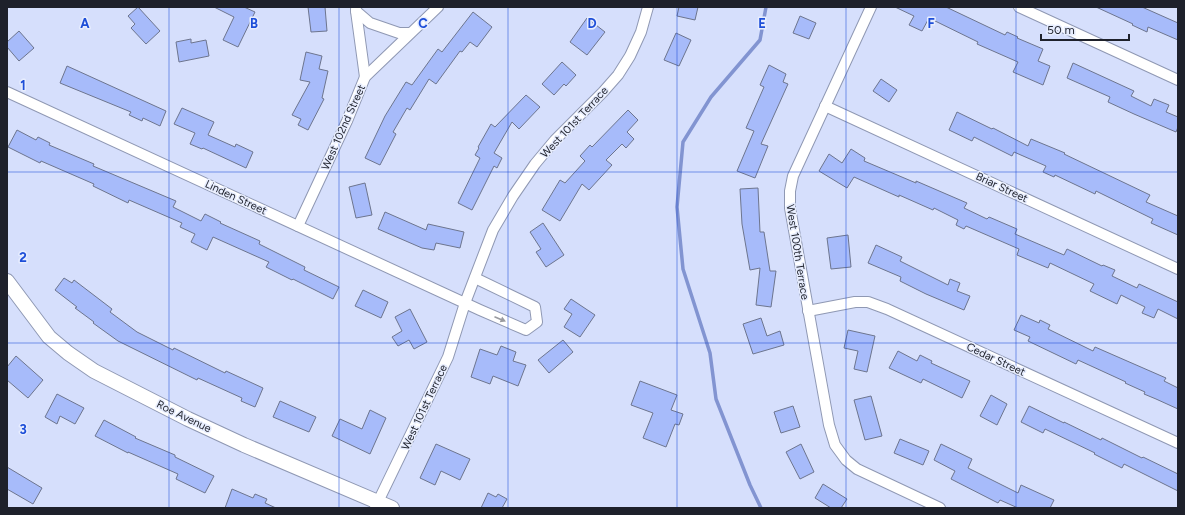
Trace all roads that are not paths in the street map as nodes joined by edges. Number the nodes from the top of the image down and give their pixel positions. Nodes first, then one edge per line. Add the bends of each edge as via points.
1 (438, 7) edge
2 (648, 7) edge
3 (871, 7) edge
4 (1019, 7) edge
5 (356, 9) edge
6 (410, 33) junction
7 (365, 77) junction
8 (1178, 80) edge
9 (7, 92) edge
10 (825, 106) junction
11 (298, 226) junction
12 (1178, 269) edge
13 (475, 278) junction
14 (7, 281) edge
15 (465, 303) junction
16 (808, 311) junction
17 (1178, 443) edge
18 (377, 505) edge
19 (392, 508) edge
20 (940, 508) edge

1 - 6 street, West 102nd Street
2 - 13 street, West 101st Terrace via 641,32 618,75 555,140 513,196 493,230
3 - 10 street, West 100th Terrace
4 - 8 street
5 - 6 street via 370,23
5 - 7 street
6 - 7 street, West 102nd Street
7 - 11 street, West 102nd Street
9 - 11 street, Linden Street
10 - 12 street, Briar Street
10 - 16 street, West 100th Terrace via 793,176 790,191 790,208
11 - 15 street, Linden Street
13 - 15 street, West 101st Terrace
15 -> 13 street via 526,330 537,322 535,307
14 - 18 main road, Roe Avenue via 50,337 94,371 188,419
15 - 18 street, West 101st Terrace via 448,357
16 - 17 street, Cedar Street via 868,302
16 - 20 street, West 100th Terrace via 835,445 856,470
18 - 19 main road, Roe Avenue

